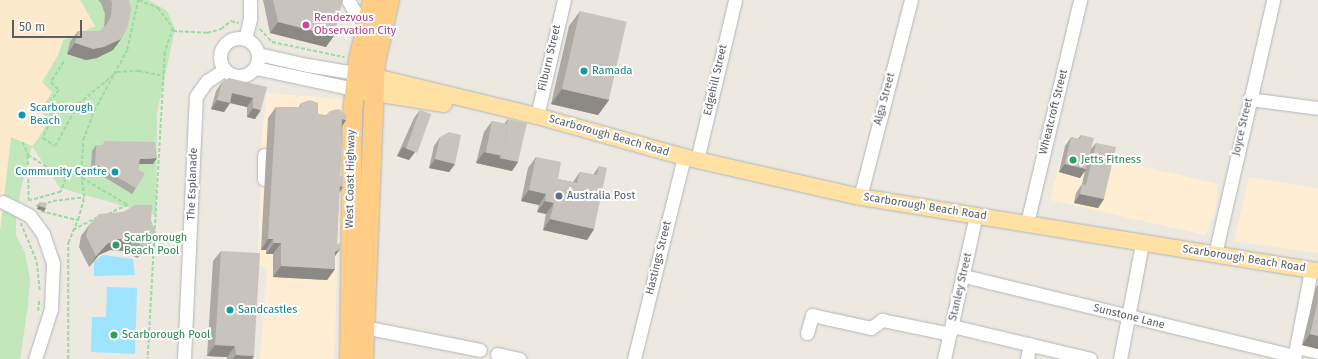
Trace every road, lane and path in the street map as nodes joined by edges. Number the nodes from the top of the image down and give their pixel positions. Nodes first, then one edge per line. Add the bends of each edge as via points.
1 (139, 0) edge
2 (250, 0) edge
3 (348, 0) edge
4 (372, 0) edge
5 (389, 0) edge
6 (564, 0) edge
7 (735, 0) edge
8 (911, 0) edge
9 (1080, 0) edge
10 (1273, 0) edge
11 (367, 19) junction
12 (249, 26) junction
13 (172, 30) junction
14 (245, 39) junction
15 (258, 54) junction
16 (64, 62) dead end
17 (256, 68) junction
18 (224, 70) junction
19 (117, 72) junction
20 (353, 73) junction
21 (164, 76) junction
22 (374, 85) junction
23 (1249, 99) junction
24 (1318, 108) edge
25 (537, 116) junction
26 (23, 142) dead end
27 (264, 154) dead end
28 (28, 155) junction
29 (691, 159) junction
30 (82, 178) junction
31 (264, 179) dead end
32 (84, 197) junction
33 (860, 197) junction
34 (3, 202) dead end
35 (27, 207) junction
36 (117, 211) junction
37 (122, 212) edge
38 (149, 214) edge
39 (104, 215) edge
40 (156, 215) junction
41 (976, 215) junction
42 (98, 217) edge
43 (78, 220) junction
44 (1027, 223) junction
45 (73, 230) junction
46 (1142, 244) junction
47 (1215, 254) junction
48 (1314, 270) edge
49 (964, 276) junction
50 (38, 313) dead end
51 (1129, 317) junction
52 (364, 327) junction
53 (951, 330) junction
54 (807, 333) dead end
55 (1030, 344) junction
56 (480, 350) dead end
57 (1318, 352) edge
58 (497, 354) dead end
59 (1295, 354) edge
60 (35, 359) edge
61 (68, 359) edge
62 (148, 359) edge
63 (184, 359) edge
64 (349, 359) edge
65 (363, 359) edge
66 (519, 359) edge
67 (634, 359) edge
68 (944, 359) edge
69 (1027, 359) edge
70 (1090, 359) edge
71 (1120, 359) edge

1 - 13 path via 158,8
1 - 19 path via 133,18 132,36
2 - 12 street
3 - 11 street via 354,11
4 - 11 highway, West Coast Highway
5 - 22 highway, West Coast Highway via 376,57
6 - 25 street, Filburn Street
7 - 29 street, Edgehill Street
8 - 33 street, Alga Street
9 - 44 street, Wheatcroft Street
10 - 23 street, Joyce Street
11 - 20 highway, West Coast Highway
12 - 13 path via 230,21 214,32
12 - 14 street
12 - 20 path via 260,29 272,42
13 - 21 path via 165,52
14 - 15 street via 254,44
14 - 18 street via 234,38 221,49 220,60
15 - 17 street
15 - 20 street, Scarborough Beach Road
16 - 19 path via 51,82 59,90 46,109 54,116 43,138 55,146 78,104
17 - 18 street via 241,77
17 - 20 street, Scarborough Beach Road
18 - 63 street, The Esplanade via 207,81 196,96
19 - 21 path via 139,71
19 - 30 path via 94,111 83,140
20 - 22 main road, Scarborough Beach Road
20 - 64 highway, West Coast Highway
21 - 40 path
22 - 25 main road, Scarborough Beach Road
22 - 52 highway, West Coast Highway
23 - 24 street
23 - 47 street, Joyce Street
25 - 29 main road, Scarborough Beach Road
26 - 28 path
27 - 31 street
28 - 35 path
28 - 35 path via 66,179 61,192
29 - 33 main road, Scarborough Beach Road
29 - 67 street, Hastings Street
30 - 32 path
30 - 36 path via 128,205
32 - 43 path
32 - 43 path via 53,201 36,207 40,211
33 - 41 main road, Scarborough Beach Road
34 - 35 street
35 - 50 path via 21,228 32,246 40,278
35 - 60 street via 43,234 53,263 51,309
36 - 37 path
36 - 39 path
38 - 40 path
40 - 62 path
41 - 44 main road, Scarborough Beach Road
41 - 49 street, Stanley Street
42 - 45 path
43 - 45 path
44 - 46 main road, Scarborough Beach Road
45 - 61 path via 68,243 67,258 70,318
46 - 47 main road, Scarborough Beach Road
46 - 51 street
47 - 48 main road, Scarborough Beach Road
48 - 59 street
49 - 51 street, Sunstone Lane
49 - 53 street, Stanley Street
51 - 59 street, Sunstone Lane
51 - 71 street
52 - 56 street
52 - 65 highway, West Coast Highway
53 - 54 street via 882,320 871,328 812,316
53 - 55 street
53 - 68 street, Stanley Street
55 - 69 street
55 - 70 street
57 - 59 street, Sunstone Lane
58 - 66 street

